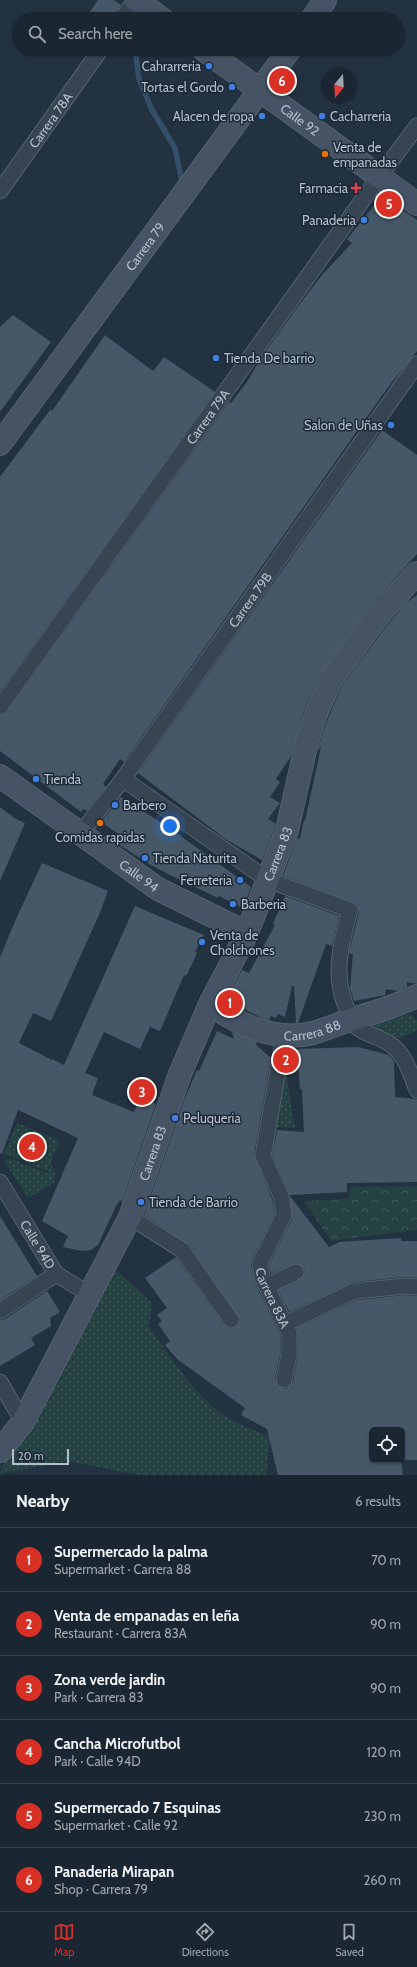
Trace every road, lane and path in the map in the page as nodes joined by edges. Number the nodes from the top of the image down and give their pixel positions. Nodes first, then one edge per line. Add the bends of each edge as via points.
1 (136, 0) edge
2 (325, 0) edge
3 (127, 12) edge
4 (152, 12) edge
5 (317, 12) edge
6 (96, 56) edge
7 (213, 56) edge
8 (285, 56) edge
9 (261, 91) junction
10 (417, 126) edge
11 (379, 177) junction
12 (0, 191) edge
13 (417, 204) edge
14 (417, 364) edge
15 (0, 444) edge
16 (417, 573) edge
17 (0, 707) edge
18 (0, 776) edge
19 (123, 779) junction
20 (81, 833) junction
21 (268, 880) junction
22 (247, 933) junction
23 (417, 996) edge
24 (210, 1004) junction
25 (351, 1019) junction
26 (284, 1036) junction
27 (417, 1090) edge
28 (0, 1182) edge
29 (130, 1217) junction
30 (296, 1272) dead end
31 (56, 1274) junction
32 (267, 1286) junction
33 (417, 1287) edge
34 (89, 1294) junction
35 (0, 1311) edge
36 (231, 1320) dead end
37 (285, 1324) junction
38 (284, 1380) dead end
39 (0, 1382) edge
40 (23, 1422) junction
41 (0, 1452) edge

1 - 3 street
1 - 4 street
2 - 5 street
6 - 12 street, Carrera 78A
7 - 9 street, Calle 92
8 - 9 street, Carrera 79
9 - 11 street, Calle 92
9 - 15 street, Carrera 79
10 - 11 street, Carrera 79A
11 - 13 street, Calle 92
11 - 17 street, Carrera 79A
14 - 19 street, Carrera 79B
16 - 21 street, Carrera 83 via 378,616 332,678 307,742 286,830
18 - 20 street, Calle 94
19 - 20 street, Carrera 79B
19 - 21 street
20 - 22 street, Calle 94 via 158,889
21 - 22 street, Carrera 83
21 - 25 street via 350,910 342,941 339,973 342,994
22 - 24 street, Carrera 83
23 - 25 street, Carrera 88
24 - 26 street, Carrera 88 via 246,1026
24 - 29 street, Carrera 83 via 180,1074
25 - 26 street, Carrera 88 via 311,1033
25 - 27 street via 359,1029 394,1045 402,1055
26 - 32 street, Carrera 83A via 263,1156 284,1209 283,1219 260,1263 260,1274
28 - 31 street, Calle 94D
29 - 34 street, Carrera 83
29 - 36 street via 182,1250
30 - 32 street
31 - 34 street, Calle 94D
31 - 35 street
32 - 37 street, Carrera 83A
33 - 37 street via 354,1291
34 - 40 street, Carrera 83
37 - 38 street, Carrera 83A via 289,1340
39 - 40 street
40 - 41 street, Carrera 83

